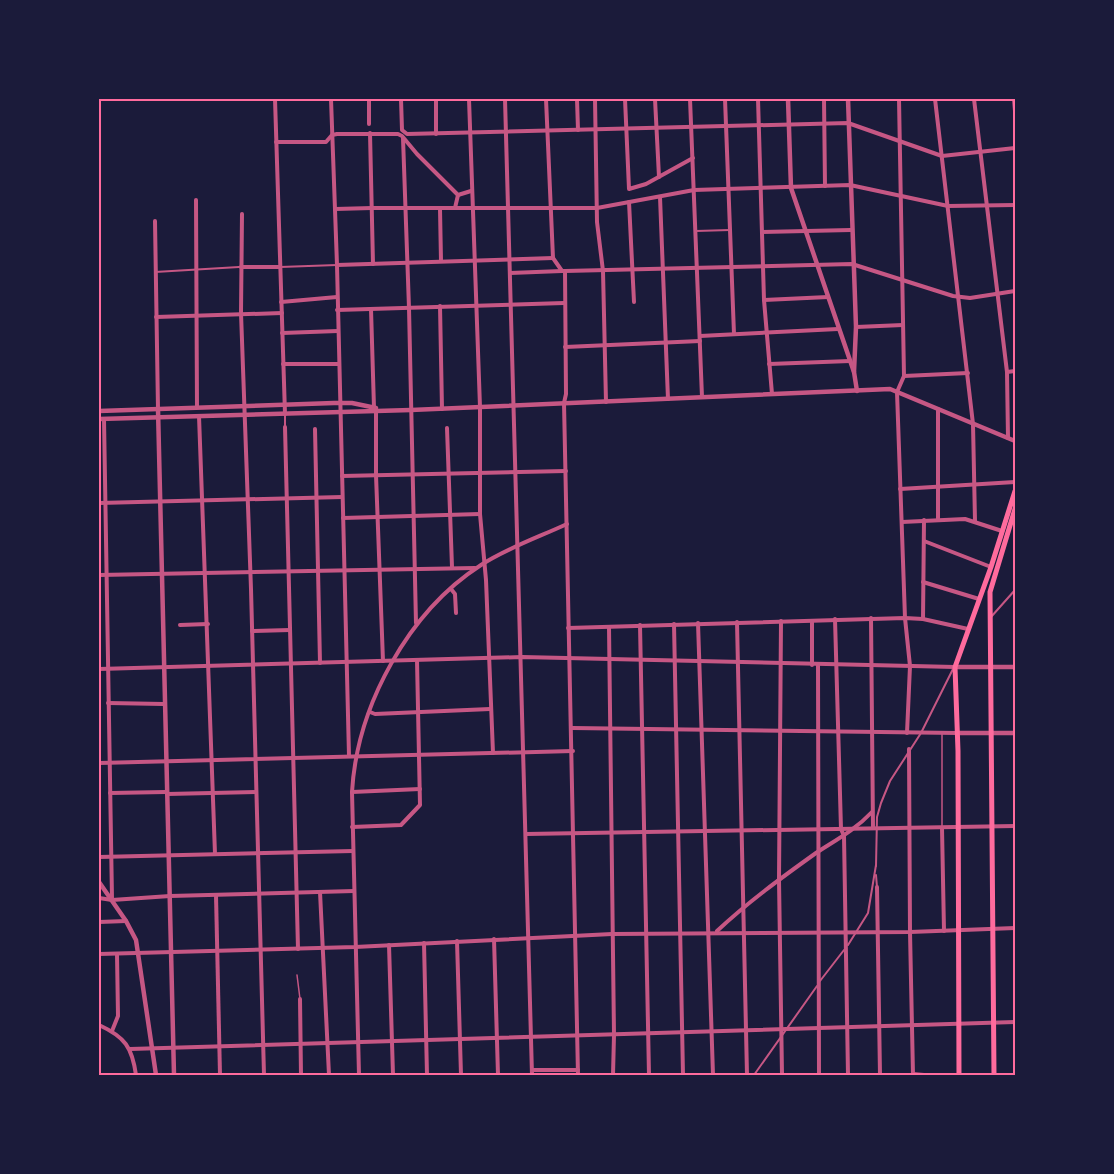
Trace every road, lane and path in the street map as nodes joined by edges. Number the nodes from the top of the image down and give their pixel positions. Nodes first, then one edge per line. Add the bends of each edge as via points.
1 (275, 99) edge
2 (331, 99) edge
3 (369, 99) edge
4 (401, 99) edge
5 (436, 99) edge
6 (469, 99) edge
7 (505, 99) edge
8 (546, 99) edge
9 (577, 99) edge
10 (595, 99) edge
11 (625, 99) edge
12 (656, 99) edge
13 (690, 99) edge
14 (725, 99) edge
15 (758, 99) edge
16 (788, 99) edge
17 (824, 99) edge
18 (848, 99) edge
19 (899, 99) edge
20 (935, 99) edge
21 (974, 99) edge
22 (1014, 99) edge
23 (1015, 111) edge
24 (824, 123) junction
25 (849, 123) junction
26 (369, 124) dead end
27 (759, 124) junction
28 (789, 124) junction
29 (726, 125) junction
30 (657, 126) junction
31 (692, 126) junction
32 (626, 128) junction
33 (596, 129) junction
34 (547, 130) junction
35 (578, 130) junction
36 (506, 131) junction
37 (470, 132) junction
38 (370, 133) junction
39 (436, 134) junction
40 (332, 135) junction
41 (403, 138) junction
42 (899, 140) junction
43 (276, 142) junction
44 (1015, 148) edge
45 (980, 152) junction
46 (942, 156) junction
47 (693, 158) junction
48 (659, 177) junction
49 (850, 185) junction
50 (825, 186) junction
51 (791, 188) junction
52 (760, 189) junction
53 (694, 190) junction
54 (729, 190) junction
55 (471, 191) junction
56 (458, 195) junction
57 (660, 197) junction
58 (900, 197) junction
59 (196, 200) dead end
60 (629, 202) junction
61 (1015, 205) edge
62 (948, 206) junction
63 (986, 206) junction
64 (372, 208) junction
65 (406, 208) junction
66 (455, 208) junction
67 (472, 208) junction
68 (550, 208) junction
69 (597, 208) junction
70 (335, 209) junction
71 (440, 209) junction
72 (509, 209) junction
73 (242, 214) dead end
74 (155, 221) dead end
75 (730, 230) junction
76 (852, 230) junction
77 (696, 231) junction
78 (806, 231) junction
79 (762, 232) junction
80 (552, 258) junction
81 (510, 259) junction
82 (475, 260) junction
83 (441, 261) junction
84 (406, 263) junction
85 (373, 264) junction
86 (852, 264) junction
87 (337, 265) junction
88 (817, 265) junction
89 (764, 266) junction
90 (241, 267) junction
91 (280, 267) junction
92 (732, 267) junction
93 (698, 268) junction
94 (663, 269) junction
95 (632, 270) junction
96 (196, 271) junction
97 (564, 271) junction
98 (603, 271) junction
99 (155, 272) junction
100 (510, 273) junction
101 (903, 281) junction
102 (1015, 291) edge
103 (998, 292) junction
104 (337, 297) junction
105 (828, 297) junction
106 (959, 297) junction
107 (764, 300) junction
108 (281, 302) junction
109 (634, 302) dead end
110 (564, 303) junction
111 (512, 305) junction
112 (440, 306) junction
113 (476, 306) junction
114 (410, 308) junction
115 (371, 309) junction
116 (337, 310) junction
117 (241, 313) junction
118 (282, 313) junction
119 (198, 315) junction
120 (156, 316) junction
121 (903, 326) junction
122 (856, 327) junction
123 (838, 329) junction
124 (338, 331) junction
125 (766, 332) junction
126 (282, 333) junction
127 (734, 334) junction
128 (700, 339) junction
129 (666, 343) junction
130 (604, 346) junction
131 (565, 347) junction
132 (850, 361) junction
133 (283, 364) junction
134 (339, 364) junction
135 (769, 364) junction
136 (854, 372) junction
137 (1007, 372) junction
138 (1015, 372) edge
139 (968, 373) junction
140 (904, 376) junction
141 (857, 390) junction
142 (897, 392) junction
143 (772, 394) junction
144 (702, 397) junction
145 (668, 399) junction
146 (606, 402) junction
147 (339, 403) junction
148 (564, 403) junction
149 (285, 404) junction
150 (514, 405) junction
151 (245, 406) junction
152 (197, 407) junction
153 (480, 407) junction
154 (158, 409) junction
155 (442, 409) junction
156 (938, 409) junction
157 (375, 410) junction
158 (411, 410) junction
159 (99, 411) edge
160 (340, 412) junction
161 (285, 414) junction
162 (244, 415) junction
163 (200, 416) junction
164 (158, 417) junction
165 (101, 419) edge
166 (974, 424) junction
167 (285, 427) joint
168 (447, 428) dead end
169 (315, 429) dead end
170 (1008, 438) junction
171 (1015, 441) edge
172 (566, 471) junction
173 (481, 473) junction
174 (516, 473) junction
175 (412, 474) junction
176 (448, 474) junction
177 (376, 475) junction
178 (342, 476) junction
179 (1015, 482) edge
180 (974, 484) junction
181 (937, 487) junction
182 (900, 489) junction
183 (1015, 491) edge
184 (342, 497) junction
185 (315, 498) junction
186 (287, 499) junction
187 (247, 500) junction
188 (203, 501) junction
189 (159, 502) junction
190 (99, 503) edge
191 (105, 503) junction
192 (1015, 509) edge
193 (480, 514) junction
194 (450, 515) junction
195 (413, 516) junction
196 (378, 517) junction
197 (343, 518) junction
198 (938, 519) junction
199 (924, 520) junction
200 (975, 521) junction
201 (902, 522) junction
202 (567, 524) junction
203 (1002, 531) junction
204 (924, 541) junction
205 (518, 546) junction
206 (483, 564) junction
207 (452, 567) junction
208 (991, 567) junction
209 (476, 568) junction
210 (380, 569) junction
211 (415, 569) junction
212 (345, 570) junction
213 (317, 571) junction
214 (249, 572) junction
215 (289, 572) junction
216 (204, 573) junction
217 (99, 575) edge
218 (106, 575) junction
219 (161, 575) junction
220 (923, 582) junction
221 (451, 589) junction
222 (1015, 590) edge
223 (979, 599) junction
224 (456, 613) dead end
225 (871, 618) junction
226 (905, 618) junction
227 (991, 618) junction
228 (923, 619) junction
229 (812, 620) junction
230 (835, 620) junction
231 (781, 621) junction
232 (737, 622) junction
233 (698, 623) junction
234 (208, 624) junction
235 (416, 624) junction
236 (674, 624) junction
237 (180, 625) dead end
238 (640, 626) junction
239 (609, 627) junction
240 (568, 628) junction
241 (968, 629) junction
242 (290, 630) junction
243 (252, 631) junction
244 (522, 657) junction
245 (489, 658) junction
246 (568, 659) junction
247 (392, 660) junction
248 (417, 660) junction
249 (609, 660) junction
250 (384, 661) junction
251 (640, 661) junction
252 (348, 662) junction
253 (674, 662) junction
254 (699, 662) junction
255 (291, 663) junction
256 (320, 663) junction
257 (738, 663) junction
258 (253, 664) junction
259 (781, 664) junction
260 (815, 665) junction
261 (836, 665) junction
262 (210, 666) junction
263 (873, 666) junction
264 (910, 666) junction
265 (163, 667) junction
266 (955, 667) junction
267 (990, 667) junction
268 (1015, 667) edge
269 (108, 668) junction
270 (99, 669) edge
271 (108, 704) junction
272 (164, 704) junction
273 (490, 709) junction
274 (370, 712) junction
275 (419, 712) junction
276 (573, 728) junction
277 (610, 728) junction
278 (643, 729) junction
279 (676, 729) junction
280 (702, 730) junction
281 (739, 730) junction
282 (780, 731) junction
283 (817, 731) junction
284 (840, 732) junction
285 (873, 732) junction
286 (907, 733) junction
287 (921, 733) junction
288 (942, 733) junction
289 (958, 733) junction
290 (1015, 733) edge
291 (993, 734) junction
292 (909, 749) junction
293 (573, 751) junction
294 (524, 752) junction
295 (493, 753) junction
296 (420, 754) junction
297 (349, 756) junction
298 (356, 756) junction
299 (293, 758) junction
300 (255, 759) junction
301 (213, 760) junction
302 (166, 761) junction
303 (99, 763) edge
304 (109, 763) junction
305 (420, 789) junction
306 (256, 792) junction
307 (352, 792) junction
308 (110, 793) junction
309 (166, 793) junction
310 (213, 794) junction
311 (873, 812) junction
312 (1015, 826) edge
313 (352, 827) junction
314 (993, 827) junction
315 (856, 828) junction
316 (875, 828) junction
317 (909, 828) junction
318 (942, 828) junction
319 (958, 828) junction
320 (818, 829) junction
321 (841, 829) junction
322 (741, 830) junction
323 (780, 830) junction
324 (678, 831) junction
325 (705, 831) junction
326 (612, 832) junction
327 (644, 832) junction
328 (574, 833) junction
329 (526, 834) junction
330 (844, 836) junction
331 (353, 851) junction
332 (818, 852) junction
333 (258, 853) junction
334 (296, 853) junction
335 (215, 854) junction
336 (169, 855) junction
337 (99, 857) edge
338 (111, 857) junction
339 (876, 865) junction
340 (779, 880) junction
341 (99, 882) edge
342 (877, 887) joint
343 (354, 891) junction
344 (297, 892) junction
345 (320, 892) junction
346 (259, 894) junction
347 (216, 895) junction
348 (170, 896) junction
349 (99, 898) edge
350 (112, 900) junction
351 (743, 906) junction
352 (126, 921) junction
353 (99, 922) edge
354 (1015, 928) edge
355 (993, 929) junction
356 (944, 931) junction
357 (958, 931) junction
358 (709, 932) junction
359 (716, 932) junction
360 (744, 932) junction
361 (780, 932) junction
362 (818, 932) junction
363 (846, 932) junction
364 (857, 932) junction
365 (877, 932) junction
366 (910, 932) junction
367 (681, 933) junction
368 (612, 934) junction
369 (646, 934) junction
370 (576, 935) junction
371 (529, 937) junction
372 (494, 939) junction
373 (457, 941) junction
374 (424, 943) junction
375 (389, 945) junction
376 (355, 947) junction
377 (846, 947) junction
378 (322, 948) junction
379 (298, 949) junction
380 (261, 950) junction
381 (218, 951) junction
382 (170, 953) junction
383 (100, 954) edge
384 (117, 954) junction
385 (139, 954) junction
386 (297, 975) dead end
387 (819, 983) junction
388 (300, 999) joint
389 (994, 1022) junction
390 (1015, 1022) edge
391 (959, 1024) junction
392 (99, 1025) edge
393 (912, 1025) junction
394 (879, 1026) junction
395 (848, 1027) junction
396 (819, 1028) junction
397 (784, 1029) junction
398 (746, 1030) junction
399 (112, 1031) junction
400 (712, 1032) junction
401 (683, 1033) junction
402 (648, 1034) junction
403 (614, 1035) junction
404 (531, 1036) junction
405 (578, 1036) junction
406 (781, 1037) junction
407 (497, 1038) junction
408 (460, 1039) junction
409 (426, 1040) junction
410 (392, 1041) junction
411 (358, 1042) junction
412 (327, 1043) junction
413 (302, 1044) junction
414 (263, 1045) junction
415 (220, 1047) junction
416 (173, 1048) junction
417 (130, 1049) junction
418 (151, 1049) junction
419 (578, 1072) edge
420 (532, 1073) edge
421 (136, 1075) edge
422 (156, 1075) edge
423 (174, 1075) edge
424 (220, 1075) edge
425 (264, 1075) edge
426 (301, 1075) edge
427 (329, 1075) edge
428 (359, 1075) edge
429 (393, 1075) edge
430 (427, 1075) edge
431 (461, 1075) edge
432 (498, 1075) edge
433 (613, 1075) edge
434 (649, 1075) edge
435 (683, 1075) edge
436 (713, 1075) edge
437 (747, 1075) edge
438 (754, 1075) edge
439 (782, 1075) edge
440 (819, 1075) edge
441 (848, 1075) edge
442 (880, 1075) edge
443 (913, 1075) edge
444 (924, 1075) edge
445 (959, 1075) edge
446 (994, 1075) edge

1 - 43 street
2 - 40 street
3 - 26 street
4 - 39 street via 402,130 407,134
5 - 39 street
6 - 37 street
7 - 36 street
8 - 34 street
9 - 35 street
10 - 33 street
11 - 32 street
12 - 30 street
13 - 31 street
14 - 29 street
15 - 27 street
16 - 28 street
17 - 24 street
18 - 25 street
19 - 42 street
20 - 46 street
21 - 45 street
22 - 23 street
24 - 25 street
24 - 28 street
24 - 50 street
25 - 42 street
25 - 49 street
27 - 28 street
27 - 29 street
27 - 52 street
28 - 51 street
29 - 31 street
29 - 54 street
30 - 31 street
30 - 32 street
30 - 48 street
31 - 47 street
32 - 33 street
32 - 48 street via 628,189
33 - 35 street
33 - 69 street
34 - 35 street
34 - 36 street
34 - 68 street
36 - 37 street
36 - 72 street
37 - 39 street
37 - 55 street
38 - 40 street
38 - 41 street via 398,134
38 - 64 street
40 - 43 street via 326,142
40 - 70 street
41 - 56 street
41 - 65 street
42 - 46 street
42 - 58 street
43 - 91 street
44 - 45 street
45 - 46 street
45 - 63 street
46 - 62 street
47 - 48 street
47 - 53 street
49 - 50 street
49 - 58 street
49 - 76 street
50 - 51 street
51 - 52 street
51 - 78 street
52 - 54 street
52 - 79 street
53 - 54 street
53 - 57 street
53 - 77 street
54 - 75 street
55 - 56 street
55 - 67 street
56 - 66 street
57 - 60 street
57 - 94 street
58 - 62 street
58 - 101 street
59 - 96 street
60 - 69 street
60 - 95 street
61 - 63 street
62 - 63 street
62 - 106 street
63 - 103 street
64 - 65 street
64 - 70 street
64 - 85 street
65 - 71 street
65 - 84 street
66 - 67 street
66 - 71 street
67 - 72 street
67 - 82 street
68 - 69 street
68 - 72 street
68 - 80 street
69 - 98 street
70 - 87 street
71 - 83 street
72 - 81 street
73 - 90 street
74 - 99 street
75 - 77 street
75 - 92 street
76 - 78 street
76 - 86 street
77 - 93 street
78 - 79 street
78 - 88 street
79 - 89 street
80 - 81 street
80 - 97 street
81 - 82 street
81 - 100 street
82 - 83 street
82 - 113 street
83 - 84 street
84 - 85 street
84 - 114 street
85 - 87 street
86 - 88 street
86 - 101 street
86 - 122 street
87 - 91 street
87 - 104 street
88 - 89 street
88 - 105 street
89 - 92 street
89 - 107 street
90 - 91 street
90 - 96 street
90 - 117 street
91 - 108 street
92 - 93 street
92 - 127 street
93 - 94 street
93 - 128 street
94 - 95 street
94 - 129 street
95 - 98 street
95 - 109 street
96 - 99 street
96 - 119 street
97 - 98 street
97 - 100 street
97 - 110 street
98 - 130 street
99 - 120 street
100 - 111 street
101 - 106 street
101 - 121 street
102 - 103 street
103 - 106 street
103 - 137 street
104 - 108 street
104 - 116 street
105 - 107 street
105 - 123 street
106 - 139 street
107 - 125 street
108 - 118 street
110 - 111 street
110 - 131 street
111 - 113 street
111 - 150 street
112 - 113 street
112 - 114 street
112 - 155 street
113 - 153 street
114 - 115 street
114 - 158 street
115 - 116 street
115 - 157 street
116 - 124 street
117 - 118 street
117 - 119 street
117 - 151 street
118 - 126 street
119 - 120 street
119 - 152 street
120 - 154 street
121 - 122 street
121 - 140 street
122 - 136 street
123 - 125 street
123 - 132 street
124 - 126 street
124 - 134 street
125 - 127 street
125 - 135 street
126 - 133 street
127 - 128 street
128 - 129 street
128 - 144 street
129 - 130 street
129 - 145 street
130 - 131 street
130 - 146 street
131 - 148 street
132 - 135 street
132 - 136 street
133 - 134 street
133 - 149 street
134 - 147 street
135 - 143 street
136 - 141 street
137 - 138 street
137 - 170 street
139 - 140 street
139 - 166 street
140 - 142 street
141 - 142 street
141 - 143 street
142 - 156 street
142 - 182 street
143 - 144 street
144 - 145 street
145 - 146 street
146 - 148 street
147 - 149 street
147 - 157 street
147 - 160 street
148 - 150 street
148 - 172 street
149 - 151 street
149 - 161 street
150 - 153 street
150 - 174 street
151 - 152 street
151 - 162 street
152 - 154 street
153 - 155 street
153 - 173 street
154 - 159 street
154 - 164 street
155 - 158 street
156 - 166 street
156 - 181 street
157 - 158 street
157 - 160 street
157 - 177 street
158 - 175 street
160 - 161 street
160 - 178 street
161 - 162 street
161 - 167 street
162 - 163 street
162 - 187 street
163 - 164 street
163 - 188 street
164 - 165 street
164 - 189 street
165 - 191 street
166 - 170 street
166 - 180 street
167 - 186 street
168 - 176 street
169 - 185 street
170 - 171 street
172 - 174 street
172 - 202 street
173 - 174 street
173 - 176 street
173 - 193 street
174 - 205 street
175 - 176 street
175 - 177 street
175 - 195 street
176 - 194 street
177 - 178 street
177 - 196 street
178 - 184 street
179 - 180 street
180 - 181 street
180 - 200 street
181 - 182 street
181 - 198 street
182 - 201 street
183 - 203 main road
184 - 185 street
184 - 197 street
185 - 186 street
185 - 213 street
186 - 187 street
186 - 215 street
187 - 188 street
187 - 214 street
188 - 189 street
188 - 216 street
189 - 191 street
189 - 219 street
190 - 191 street
191 - 218 street
192 - 227 main road via 991,585
193 - 194 street
193 - 206 street
194 - 195 street
194 - 207 street
195 - 196 street
195 - 211 street
196 - 197 street
196 - 210 street
197 - 212 street
198 - 199 street
198 - 200 street
199 - 201 street
199 - 204 street
200 - 203 street
201 - 226 street
202 - 205 street
202 - 240 street
203 - 208 main road
204 - 208 street
204 - 220 street
205 - 206 street
205 - 244 street
206 - 209 street
206 - 245 street
207 - 209 street
207 - 211 street
208 - 223 main road
209 - 221 street
210 - 211 street
210 - 212 street
210 - 250 street
211 - 235 street
212 - 213 street
212 - 252 street
213 - 215 street
213 - 256 street
214 - 215 street
214 - 216 street
214 - 243 street
215 - 242 street
216 - 219 street
216 - 234 street
217 - 218 street
218 - 219 street
218 - 269 street
219 - 265 street
220 - 223 street
220 - 228 street
221 - 224 street
221 - 235 street
222 - 227 street
223 - 241 main road
225 - 226 street
225 - 230 street
225 - 263 street
226 - 228 street
226 - 264 street
227 - 267 main road
228 - 241 street
229 - 230 street
229 - 231 street
229 - 260 street
230 - 261 street
231 - 232 street
231 - 259 street
232 - 233 street
232 - 257 street
233 - 236 street
233 - 254 street
234 - 237 street
234 - 262 street
235 - 247 street
236 - 238 street
236 - 253 street
238 - 239 street
238 - 251 street
239 - 240 street
239 - 249 street
240 - 246 street
241 - 266 main road
242 - 243 street
242 - 255 street
243 - 258 street
244 - 245 street
244 - 246 street
244 - 294 street
245 - 248 street
245 - 273 street
246 - 249 street
246 - 276 street
247 - 248 street
247 - 250 street
247 - 274 street
248 - 275 street
249 - 251 street
249 - 277 street
250 - 252 street
251 - 253 street
251 - 278 street
252 - 256 street
252 - 297 street
253 - 254 street
253 - 279 street
254 - 257 street
254 - 280 street
255 - 256 street
255 - 258 street
255 - 299 street
257 - 259 street
257 - 281 street
258 - 262 street
258 - 300 street
259 - 260 street
259 - 282 street
260 - 261 street
260 - 283 street
261 - 263 street
261 - 284 street
262 - 265 street
262 - 301 street
263 - 264 street
263 - 285 street
264 - 266 street
264 - 286 street
265 - 269 street
265 - 272 street
266 - 267 street
266 - 287 street
266 - 289 main road
267 - 268 street
267 - 291 main road
269 - 270 street
269 - 271 street
271 - 272 street
271 - 304 street
272 - 302 street
273 - 275 street
273 - 295 street
274 - 275 street
274 - 298 street
275 - 296 street
276 - 277 street
276 - 293 street
277 - 278 street
277 - 326 street
278 - 279 street
278 - 327 street
279 - 280 street
279 - 324 street
280 - 281 street
280 - 325 street
281 - 282 street
281 - 322 street
282 - 283 street
282 - 323 street
283 - 284 street
283 - 320 street
284 - 285 street
284 - 321 street
285 - 286 street
285 - 311 street
286 - 287 street
287 - 288 street
287 - 292 street
288 - 289 street
288 - 318 lane
289 - 291 street
289 - 319 main road
290 - 291 street
291 - 314 main road
292 - 316 street via 883,796
292 - 317 street
293 - 294 street
293 - 328 street
294 - 295 street
294 - 329 street
295 - 296 street
296 - 298 street
296 - 305 street
297 - 298 street
297 - 299 street
298 - 307 street
299 - 300 street
299 - 334 street
300 - 301 street
300 - 306 street
301 - 302 street
301 - 310 street
302 - 304 street
302 - 309 street
303 - 304 street
304 - 308 street
305 - 307 street
305 - 313 street via 420,805 401,825
306 - 310 street
306 - 333 street
307 - 313 street
308 - 309 street
308 - 338 street
309 - 310 street
309 - 336 street
310 - 335 street
311 - 315 street
311 - 316 street
312 - 314 street
313 - 331 street
314 - 319 street
314 - 355 main road
315 - 316 street
315 - 321 street
315 - 330 street
316 - 317 street
316 - 339 street
317 - 318 street
317 - 366 street
318 - 319 street
318 - 356 street
319 - 357 main road
320 - 321 street
320 - 323 street
320 - 332 street
321 - 330 street
322 - 323 street
322 - 325 street
322 - 351 street
323 - 340 street
324 - 325 street
324 - 327 street
324 - 367 street
325 - 358 street
326 - 327 street
326 - 328 street
326 - 368 street
327 - 369 street
328 - 329 street
328 - 370 street
329 - 371 street
330 - 332 street
330 - 363 street
331 - 334 street
331 - 343 street
332 - 340 street
332 - 362 street
333 - 334 street
333 - 335 street
333 - 346 street
334 - 344 street
335 - 336 street
336 - 338 street
336 - 348 street
337 - 338 street
338 - 350 street
339 - 342 street
339 - 364 street via 870,905
340 - 351 street
340 - 361 street
341 - 350 street
342 - 365 street
343 - 345 street
343 - 376 street
344 - 345 street
344 - 346 street
344 - 379 street
345 - 378 street
346 - 347 street
346 - 380 street
347 - 348 street
347 - 381 street
348 - 350 street
348 - 382 street
349 - 350 street
350 - 352 street
351 - 359 street
351 - 360 street
352 - 353 street
352 - 385 street
354 - 355 street
355 - 357 street
355 - 389 main road
356 - 357 street
356 - 366 street
357 - 391 main road
358 - 359 street
358 - 367 street
358 - 400 street
359 - 360 street
360 - 361 street
360 - 398 street
361 - 362 street
361 - 397 street
362 - 363 street
362 - 387 street
363 - 364 street
363 - 377 street
364 - 365 street
364 - 377 street
365 - 366 street
365 - 394 street
366 - 393 street
367 - 369 street
367 - 401 street
368 - 369 street
368 - 370 street
368 - 403 street
369 - 402 street
370 - 371 street
370 - 405 street
371 - 372 street
371 - 404 street
372 - 373 street
372 - 407 street
373 - 374 street
373 - 408 street
374 - 375 street
374 - 409 street
375 - 376 street
375 - 410 street
376 - 378 street
376 - 411 street
377 - 387 street
377 - 395 street
378 - 379 street
378 - 412 street
379 - 380 street
380 - 381 street
380 - 414 street
381 - 382 street
381 - 415 street
382 - 385 street
382 - 416 street
383 - 384 street
384 - 385 street
384 - 399 street via 118,1016
385 - 418 street
386 - 388 lane
387 - 396 street
387 - 397 street
388 - 413 street
389 - 390 street
389 - 391 street
389 - 446 main road
391 - 393 street
391 - 445 main road
392 - 399 street
393 - 394 street
393 - 443 street
394 - 395 street
394 - 442 street
395 - 396 street
395 - 441 street
396 - 397 street
396 - 440 street
397 - 398 street
397 - 406 street
398 - 400 street
398 - 437 street
399 - 417 street
400 - 401 street
400 - 436 street
401 - 402 street
401 - 435 street
402 - 403 street
402 - 434 street
403 - 405 street
403 - 433 street
404 - 405 street
404 - 407 street
404 - 420 street
405 - 419 street
406 - 438 street
406 - 439 street
407 - 408 street
407 - 432 street
408 - 409 street
408 - 431 street
409 - 410 street
409 - 430 street
410 - 411 street
410 - 429 street
411 - 412 street
411 - 428 street
412 - 413 street
412 - 427 street
413 - 414 street
413 - 426 street
414 - 415 street
414 - 425 street
415 - 416 street
415 - 424 street
416 - 418 street
416 - 423 street
417 - 418 street
417 - 421 street
418 - 422 street
419 - 420 street
443 - 444 street

